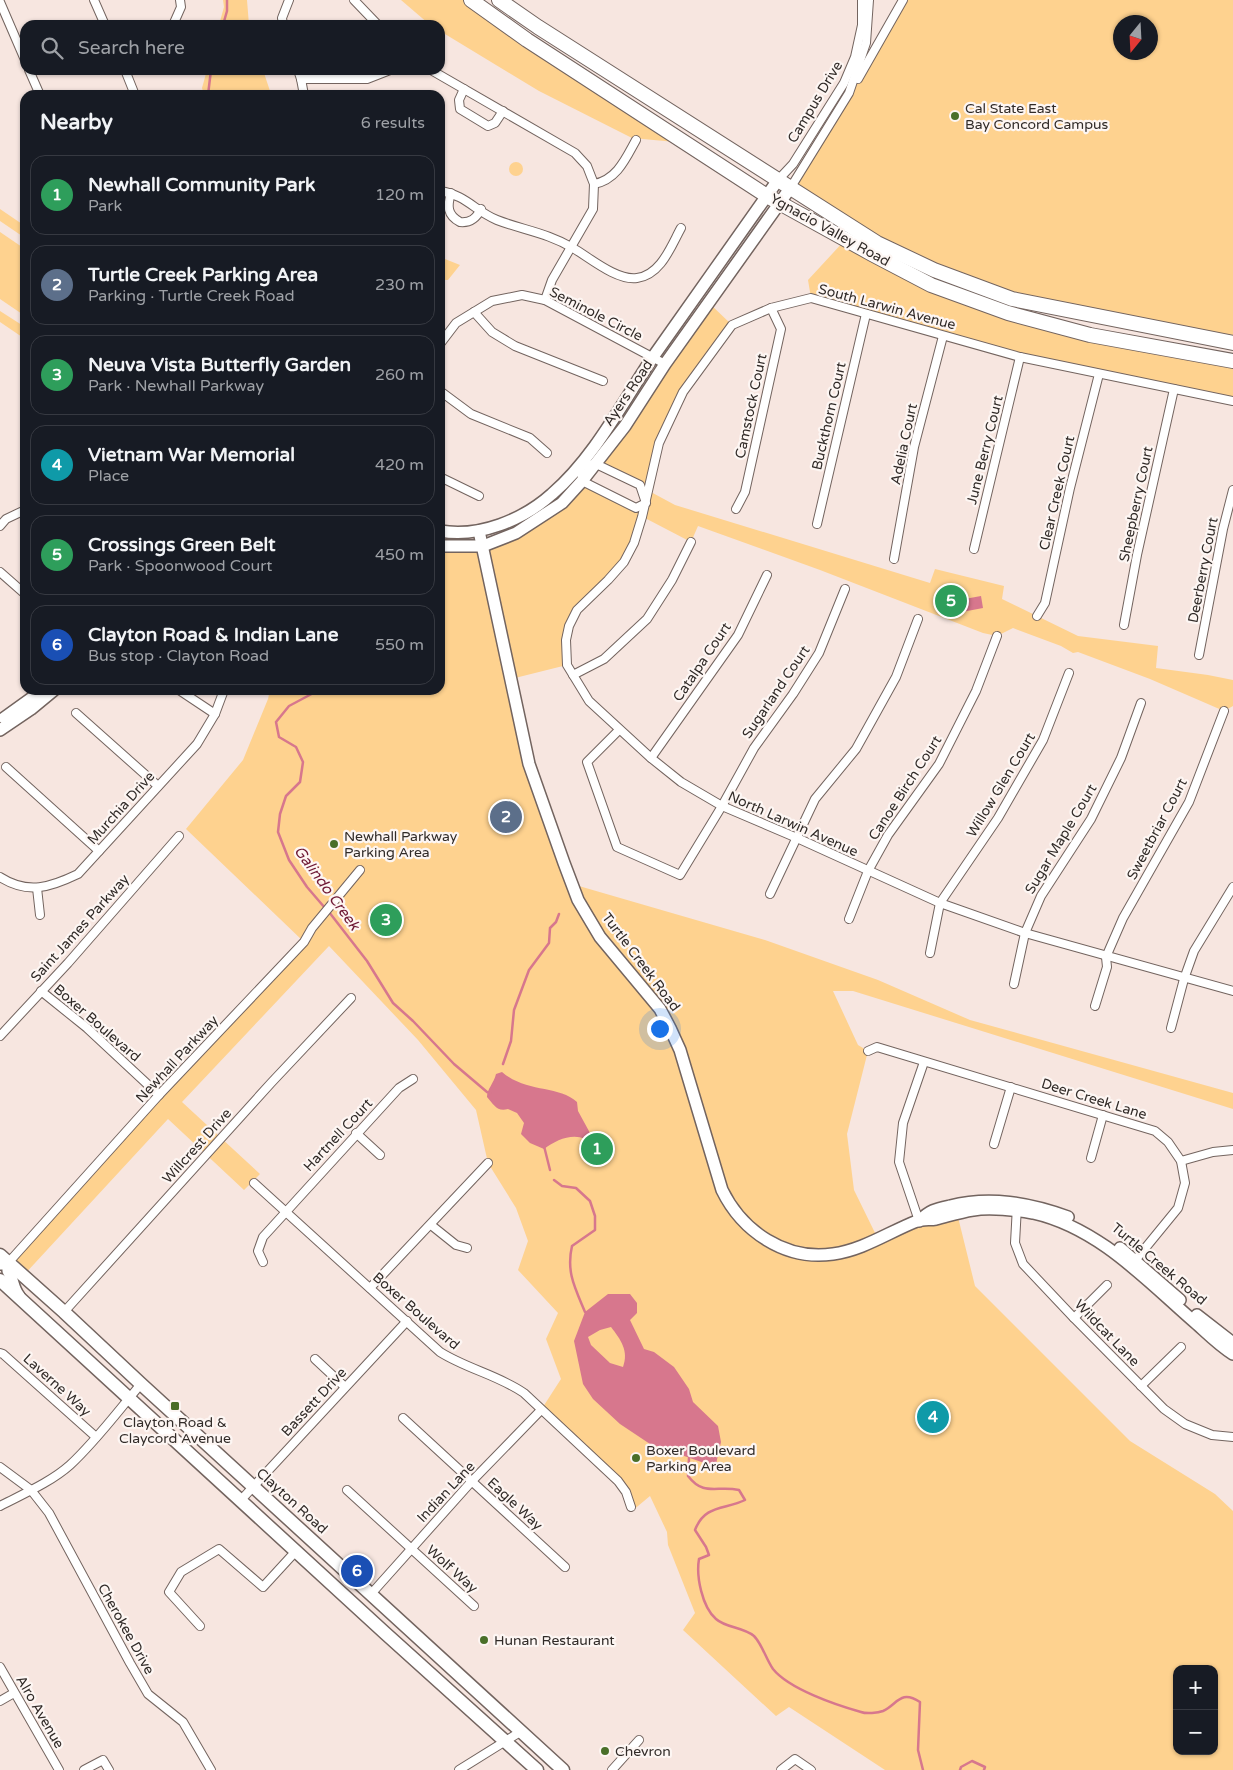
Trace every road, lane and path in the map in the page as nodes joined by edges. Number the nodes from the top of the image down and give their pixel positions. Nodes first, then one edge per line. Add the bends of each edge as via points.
1 (94, 0) edge
2 (180, 0) edge
3 (290, 0) edge
4 (354, 0) edge
5 (471, 0) edge
6 (500, 0) edge
7 (862, 0) edge
8 (869, 0) edge
9 (903, 0) edge
10 (0, 2) edge
11 (103, 20) edge
12 (175, 20) edge
13 (282, 20) edge
14 (373, 20) edge
15 (20, 48) edge
16 (31, 75) edge
17 (127, 75) edge
18 (300, 75) edge
19 (377, 75) edge
20 (440, 75) edge
21 (302, 79) junction
22 (464, 89) junction
23 (38, 90) edge
24 (134, 90) edge
25 (303, 90) edge
26 (849, 93) junction
27 (502, 111) junction
28 (636, 140) dead end
29 (778, 180) junction
30 (594, 184) junction
31 (791, 187) junction
32 (445, 192) edge
33 (451, 193) junction
34 (767, 196) junction
35 (780, 203) junction
36 (481, 210) junction
37 (680, 228) dead end
38 (572, 247) junction
39 (545, 300) junction
40 (771, 308) junction
41 (474, 312) junction
42 (866, 314) junction
43 (943, 336) junction
44 (445, 337) edge
45 (1233, 343) edge
46 (654, 357) junction
47 (1020, 357) junction
48 (1233, 361) edge
49 (666, 364) junction
50 (1099, 374) junction
51 (603, 381) dead end
52 (1174, 389) junction
53 (445, 395) edge
54 (1233, 401) edge
55 (547, 453) dead end
56 (596, 464) junction
57 (580, 466) junction
58 (445, 479) edge
59 (582, 482) junction
60 (1233, 490) edge
61 (480, 496) dead end
62 (646, 503) junction
63 (736, 509) dead end
64 (20, 512) edge
65 (817, 524) dead end
66 (0, 526) edge
67 (479, 531) junction
68 (445, 532) edge
69 (691, 542) dead end
70 (445, 546) edge
71 (483, 546) junction
72 (974, 548) dead end
73 (894, 559) dead end
74 (0, 572) edge
75 (767, 576) dead end
76 (845, 589) dead end
77 (20, 590) edge
78 (1037, 616) dead end
79 (918, 619) dead end
80 (1124, 625) dead end
81 (997, 636) dead end
82 (1199, 655) dead end
83 (1069, 673) dead end
84 (573, 675) junction
85 (37, 695) edge
86 (48, 695) edge
87 (187, 695) edge
88 (222, 695) edge
89 (1141, 702) dead end
90 (1224, 711) dead end
91 (76, 713) dead end
92 (215, 714) junction
93 (0, 721) edge
94 (0, 730) edge
95 (619, 730) junction
96 (650, 758) junction
97 (6, 767) dead end
98 (158, 786) junction
99 (722, 806) junction
100 (179, 836) dead end
101 (797, 838) junction
102 (99, 851) junction
103 (360, 870) dead end
104 (868, 870) junction
105 (0, 877) edge
106 (37, 888) junction
107 (1233, 888) edge
108 (770, 894) dead end
109 (940, 903) junction
110 (40, 915) dead end
111 (849, 919) dead end
112 (1025, 933) junction
113 (930, 953) dead end
114 (1106, 957) junction
115 (1184, 979) junction
116 (1014, 984) dead end
117 (41, 991) junction
118 (1233, 991) edge
119 (351, 998) dead end
120 (1095, 1006) dead end
121 (1171, 1028) dead end
122 (0, 1036) edge
123 (868, 1051) dead end
124 (924, 1062) junction
125 (413, 1079) dead end
126 (1011, 1087) junction
127 (159, 1095) junction
128 (1104, 1115) junction
129 (356, 1133) junction
130 (994, 1144) dead end
131 (1233, 1150) edge
132 (380, 1155) dead end
133 (1091, 1158) dead end
134 (1181, 1161) junction
135 (488, 1163) dead end
136 (254, 1184) dead end
137 (1017, 1207) junction
138 (285, 1212) junction
139 (919, 1221) junction
140 (431, 1224) junction
141 (467, 1248) dead end
142 (3, 1261) edge
143 (263, 1262) dead end
144 (1132, 1263) junction
145 (0, 1280) edge
146 (1107, 1285) dead end
147 (370, 1288) junction
148 (19, 1296) junction
149 (64, 1312) junction
150 (1074, 1318) junction
151 (407, 1321) junction
152 (1233, 1343) edge
153 (1181, 1347) dead end
154 (0, 1354) edge
155 (1233, 1354) edge
156 (315, 1359) dead end
157 (141, 1384) junction
158 (1141, 1386) junction
159 (345, 1387) junction
160 (128, 1399) junction
161 (541, 1410) junction
162 (403, 1418) dead end
163 (96, 1437) junction
164 (1233, 1437) edge
165 (0, 1467) edge
166 (472, 1482) junction
167 (253, 1486) junction
168 (31, 1490) junction
169 (347, 1490) dead end
170 (240, 1501) junction
171 (0, 1506) edge
172 (631, 1507) dead end
173 (411, 1549) junction
174 (296, 1551) junction
175 (565, 1566) dead end
176 (371, 1594) junction
177 (474, 1606) dead end
178 (200, 1626) dead end
179 (0, 1667) edge
180 (14, 1693) junction
181 (0, 1701) edge
182 (520, 1732) junction
183 (639, 1740) dead end
184 (506, 1742) junction
185 (58, 1770) edge
186 (84, 1770) edge
187 (109, 1770) edge
188 (211, 1770) edge
189 (459, 1770) edge
190 (537, 1770) edge
191 (563, 1770) edge
192 (612, 1770) edge
193 (781, 1770) edge
194 (811, 1770) edge

1 - 11 street
2 - 12 street via 181,7
3 - 13 street
4 - 14 street
5 - 34 highway, Ygnacio Valley Road
6 - 29 highway, Ygnacio Valley Road
7 - 29 street, Campus Drive via 862,25 855,57 844,83 793,164
8 - 26 street, Campus Drive via 866,43
9 - 26 street
10 - 15 street
16 - 23 street
17 - 24 street
18 - 21 street
19 - 21 street via 367,79
20 - 22 street
21 - 25 street
22 - 27 street
22 - 27 street via 460,109 481,122 488,126 495,124
26 - 31 street, Campus Drive
27 - 30 street via 575,153 587,166
28 - 30 street via 615,174
29 - 31 highway, Ygnacio Valley Road
29 - 34 street, Ayers Road
30 - 38 street via 593,209
31 - 35 street, Ayers Road
31 - 45 highway, Ygnacio Valley Road via 877,243 934,270 1012,299
32 - 33 street
33 - 36 street
33 - 36 street via 450,215 460,222 473,220
34 - 35 highway, Ygnacio Valley Road
34 - 46 street, Ayers Road
35 - 48 highway, Ygnacio Valley Road via 931,285 1008,313 1090,334
35 - 49 street, Ayers Road
36 - 38 street via 497,220 544,234
37 - 38 street via 666,257 652,272 637,278 618,276
38 - 39 street via 552,280
39 - 41 street, Seminole Circle via 522,295 492,301
39 - 46 street, Seminole Circle
40 - 42 street, South Larwin Avenue via 811,298
40 - 62 street, South Larwin Avenue via 732,324 683,392 659,443
40 - 63 street, Camstock Court via 781,329 745,492
41 - 44 street, Seminole Circle via 456,323
41 - 51 street via 492,332 515,346
42 - 43 street, South Larwin Avenue
42 - 65 street, Buckthorn Court
43 - 47 street, South Larwin Avenue
43 - 73 street, Adelia Court via 914,447
46 - 49 street, Seminole Circle
46 - 57 street, Ayers Road
47 - 50 street, South Larwin Avenue
47 - 72 street, June Berry Court
49 - 56 street, Ayers Road
50 - 52 street, South Larwin Avenue
50 - 78 street, Clear Creek Court via 1045,603
52 - 54 street, South Larwin Avenue
52 - 80 street, Sheepberry Court
53 - 55 street via 471,414 530,438
56 - 57 street
56 - 59 street, Ayers Road
56 - 62 street via 640,485
57 - 59 street
57 - 67 street, Ayers Road via 536,508
58 - 61 street
59 - 62 street via 636,508
59 - 71 street, Ayers Road via 562,503 535,522
60 - 82 street, Deerberry Court
62 - 84 street, North Larwin Avenue via 634,543 624,562 577,610 569,626 567,665
64 - 66 street
67 - 68 street, Ayers Road
67 - 71 street, Turtle Creek Road
69 - 84 street via 647,619 604,659
70 - 71 street, Ayers Road
71 - 139 street, Turtle Creek Road via 529,764 564,863 578,900 600,936 660,1009 670,1028 680,1050 727,1201 759,1236 788,1250 819,1255 853,1249
74 - 77 street
75 - 96 street, Catalpa Court via 738,635
76 - 99 street, Sugarland Court via 819,653 754,748
79 - 101 street via 896,677 856,749 815,799
81 - 104 street, Canoe Birch Court via 976,691 939,764 888,834
83 - 109 street, Willow Glen Court via 1043,740 998,818
84 - 95 street, North Larwin Avenue via 589,701
85 - 93 street
86 - 94 street
87 - 92 street
88 - 92 street, Murchia Drive
89 - 112 street, Sugar Maple Court via 1121,758 1091,819 1041,896
90 - 114 street, Sweetbriar Court via 1189,802 1123,918
91 - 98 street
92 - 98 street, Murchia Drive via 197,744
95 - 96 street, North Larwin Avenue
95 - 99 street, Sugarland Court via 587,762 617,847 680,875
96 - 99 street, North Larwin Avenue via 681,782
97 - 102 street
98 - 102 street, Murchia Drive
99 - 101 street, North Larwin Avenue
100 - 117 street, Saint James Parkway
101 - 104 street, North Larwin Avenue
101 - 108 street
102 - 106 street, Murchia Drive via 78,874 56,885
103 - 127 street, Newhall Parkway via 304,942
104 - 109 street, North Larwin Avenue
104 - 111 street, Canoe Birch Court
105 - 106 street, Murchia Drive via 9,883
106 - 110 street
107 - 115 street via 1194,950
109 - 112 street, North Larwin Avenue
109 - 113 street
112 - 114 street, North Larwin Avenue
112 - 116 street, Sugar Maple Court
114 - 115 street, North Larwin Avenue
114 - 120 street, Sweetbriar Court
115 - 118 street, North Larwin Avenue
115 - 121 street
117 - 122 street, Saint James Parkway
117 - 127 street, Boxer Boulevard via 87,1028
119 - 149 street, Willcrest Drive
123 - 124 street, Deer Creek Lane via 877,1047
124 - 126 street, Deer Creek Lane
124 - 139 street via 903,1123 899,1162
125 - 129 street, Hartnell Court via 399,1088
126 - 128 street, Deer Creek Lane
126 - 130 street
127 - 142 street, Newhall Parkway
128 - 133 street
128 - 134 street, Deer Creek Lane via 1155,1131 1168,1142
129 - 132 street
129 - 138 street, Hartnell Court
131 - 134 street
134 - 144 street via 1184,1183 1178,1208
135 - 140 street
136 - 138 street, Boxer Boulevard
137 - 139 street, Turtle Creek Road via 988,1200 961,1203 929,1211
137 - 144 street, Turtle Creek Road via 1052,1211 1075,1220 1106,1238
137 - 150 street, Wildcat Lane via 1014,1243 1023,1264
138 - 143 street, Hartnell Court via 263,1237 258,1251
138 - 147 street, Boxer Boulevard
140 - 141 street via 456,1245
140 - 147 street
142 - 148 street
142 - 149 main road, Clayton Road
144 - 152 street, Turtle Creek Road
144 - 155 street, Turtle Creek Road
145 - 148 main road
146 - 150 street
147 - 151 street, Boxer Boulevard
148 - 160 main road
149 - 157 main road, Clayton Road
150 - 158 street, Wildcat Lane
151 - 159 street, Bassett Drive
151 - 161 street, Boxer Boulevard via 440,1352 465,1367 514,1386
153 - 158 street
154 - 163 street, Laverne Way via 4,1354
156 - 159 street
157 - 160 street
157 - 167 main road, Clayton Road
158 - 164 street, Wildcat Lane via 1185,1424 1212,1435
159 - 167 street, Bassett Drive
160 - 163 street
160 - 170 main road
161 - 166 street, Indian Lane
161 - 172 street, Boxer Boulevard via 618,1481
162 - 166 street, Eagle Way
163 - 168 street via 69,1466
165 - 168 street, Cherokee Drive
166 - 173 street, Indian Lane
166 - 175 street, Eagle Way
167 - 170 street, Bassett Drive
167 - 176 main road, Clayton Road
168 - 171 street
168 - 188 street, Cherokee Drive via 49,1512 148,1694 183,1722
169 - 173 street, Wolf Way
170 - 174 main road
173 - 176 street, Indian Lane
173 - 177 street, Wolf Way
174 - 178 street via 263,1587 219,1549 181,1572 169,1592
174 - 184 main road
176 - 182 main road, Clayton Road
179 - 180 street, Alro Avenue
180 - 181 street
180 - 185 street, Alro Avenue
182 - 184 street
182 - 191 main road, Clayton Road
183 - 192 street
184 - 189 street
184 - 190 main road
186 - 187 street via 103,1760
193 - 194 street via 795,1759

